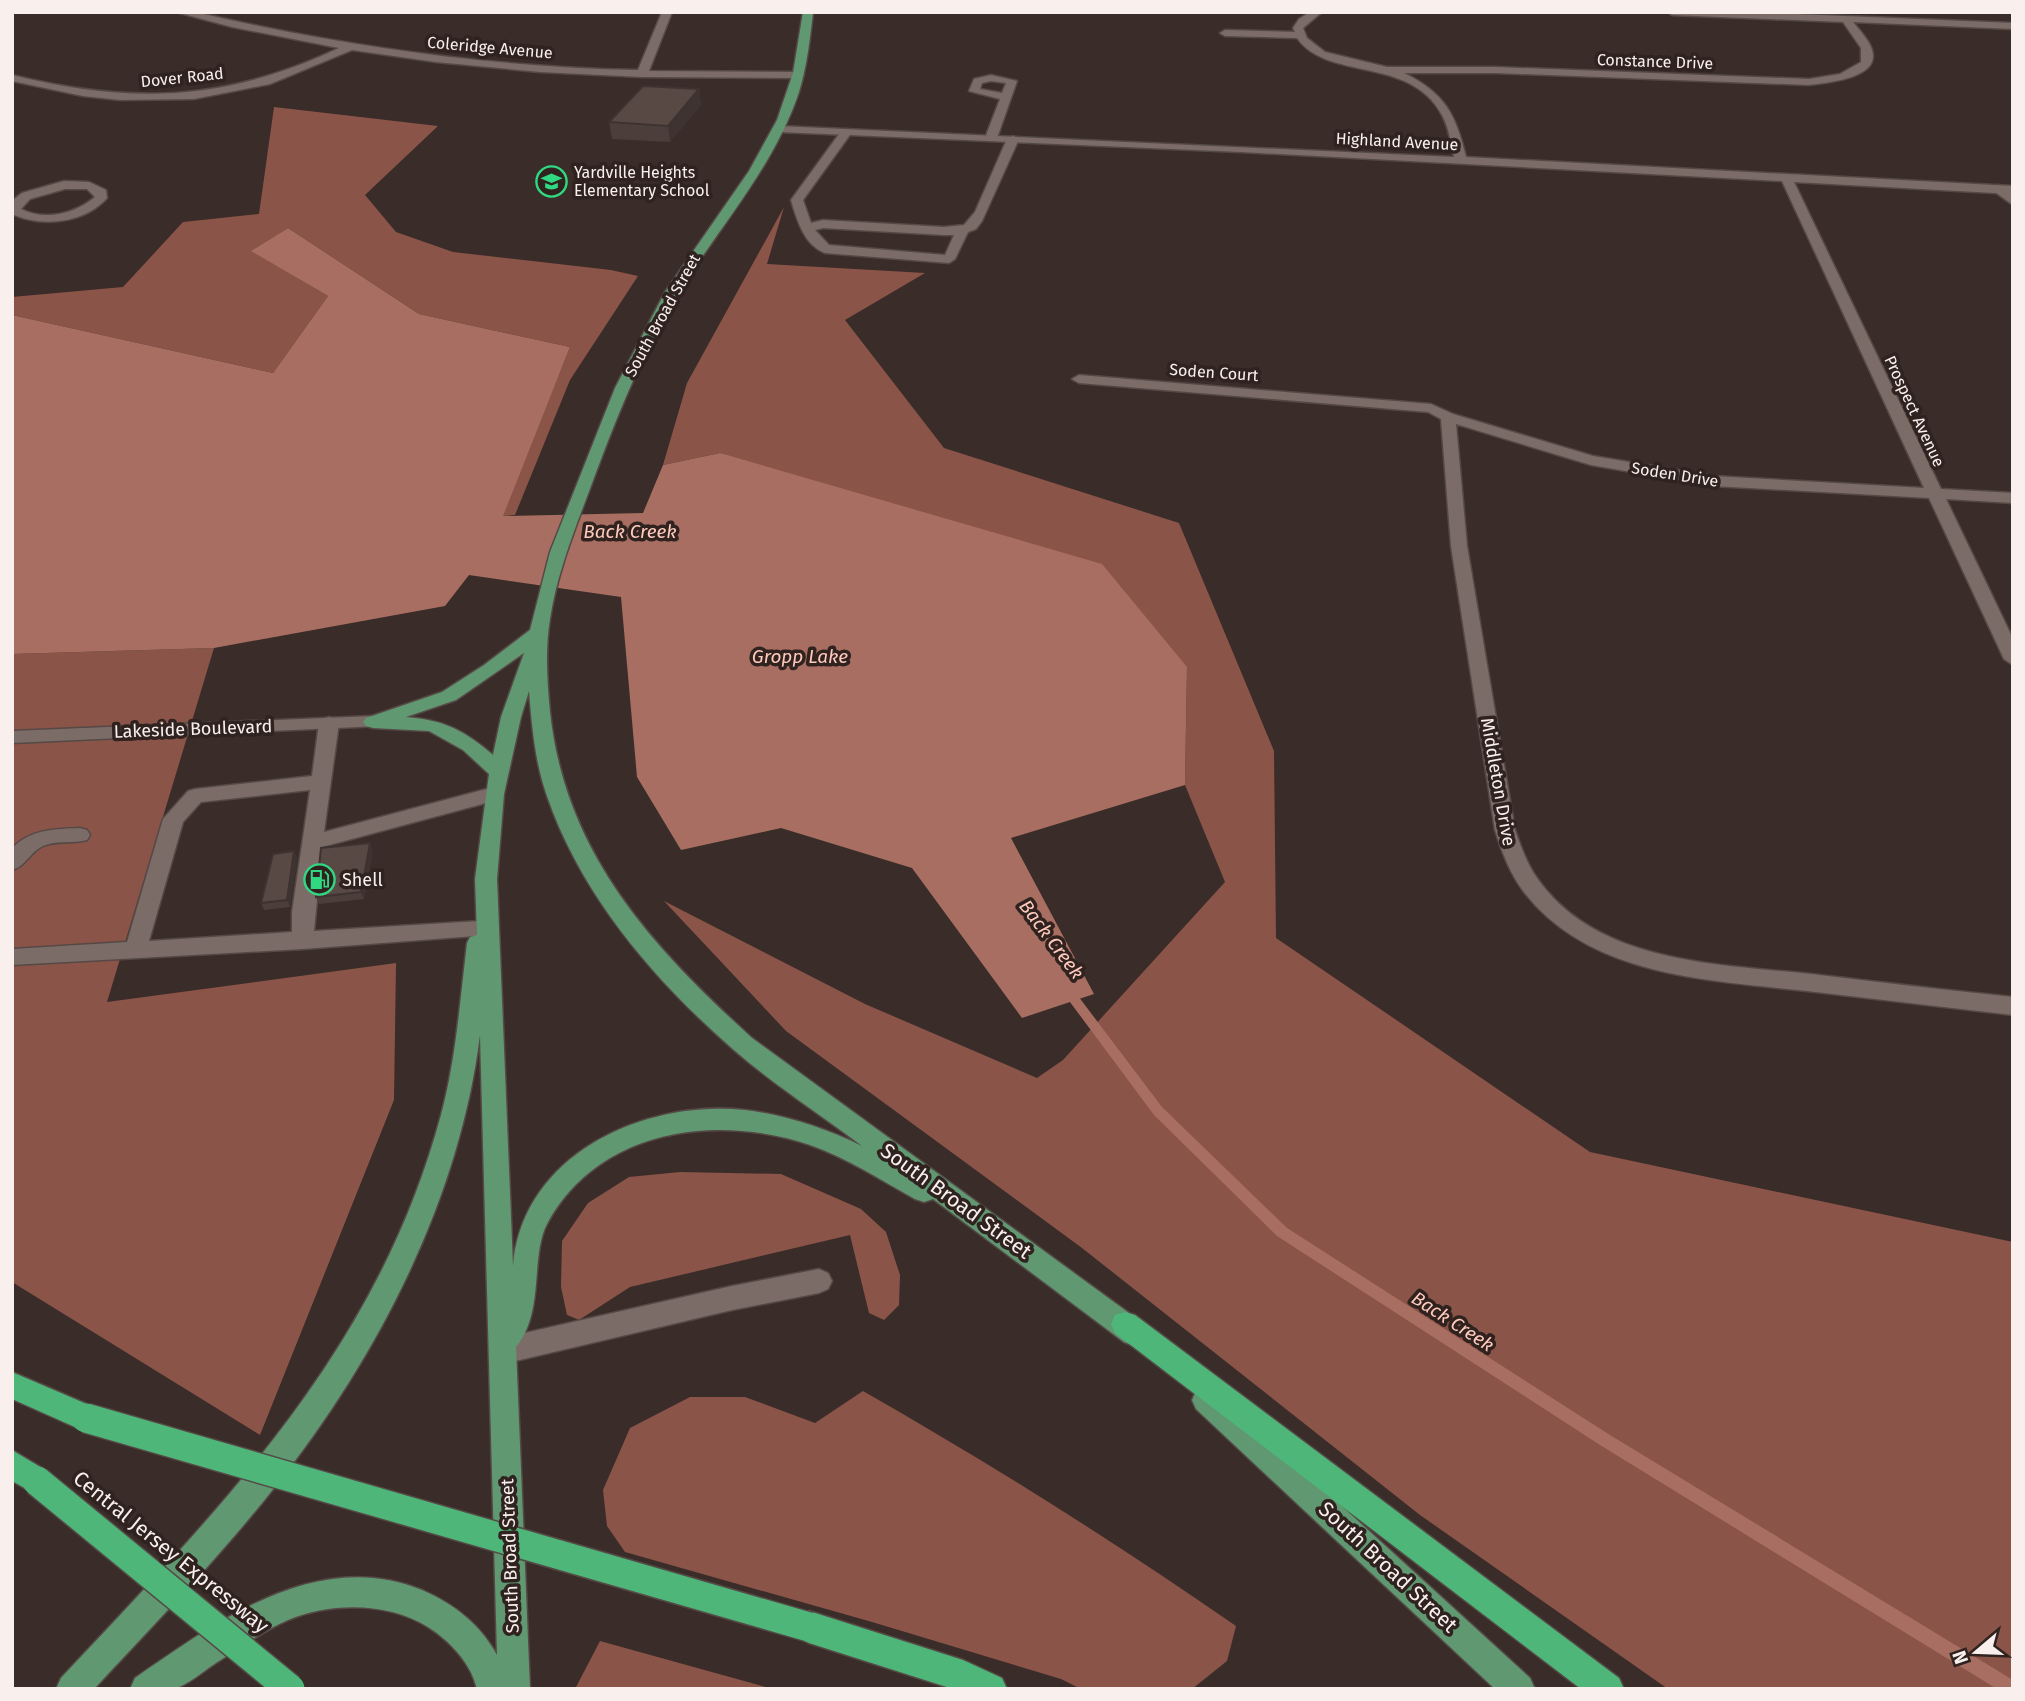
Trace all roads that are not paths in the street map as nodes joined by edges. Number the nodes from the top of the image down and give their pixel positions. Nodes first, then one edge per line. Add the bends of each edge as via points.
1 (181, 12) edge
2 (667, 12) edge
3 (808, 12) edge
4 (1317, 12) edge
5 (1672, 12) edge
6 (1846, 19) junction
7 (2013, 26) edge
8 (1225, 33) dead end
9 (1299, 35) junction
10 (349, 47) junction
11 (1388, 70) junction
12 (642, 74) junction
13 (799, 75) junction
14 (15, 80) edge
15 (1007, 97) dead end
16 (779, 129) junction
17 (846, 132) junction
18 (991, 138) junction
19 (1013, 139) junction
20 (1461, 160) junction
21 (1786, 177) junction
22 (2006, 189) edge
23 (2013, 201) edge
24 (13, 206) edge
25 (806, 228) junction
26 (963, 230) junction
27 (1079, 379) dead end
28 (1347, 400) joint
29 (1448, 417) junction
30 (1934, 492) junction
31 (2013, 498) edge
32 (540, 624) junction
33 (2013, 659) edge
34 (373, 722) junction
35 (329, 723) junction
36 (12, 737) edge
37 (499, 772) junction
38 (321, 782) junction
39 (494, 794) junction
40 (80, 835) dead end
41 (313, 842) junction
42 (12, 863) edge
43 (486, 879) junction
44 (480, 929) junction
45 (303, 941) junction
46 (135, 951) junction
47 (12, 957) edge
48 (2013, 1006) edge
49 (982, 1220) junction
50 (819, 1281) dead end
51 (1125, 1324) junction
52 (503, 1351) junction
53 (12, 1385) edge
54 (24, 1473) edge
55 (72, 1689) edge
56 (146, 1689) edge
57 (290, 1689) edge
58 (493, 1689) edge
59 (514, 1689) edge
60 (990, 1689) edge
61 (1519, 1689) edge
62 (1608, 1689) edge

1 - 10 street, Coleridge Avenue
2 - 12 street
3 - 13 main road, South Broad Street
4 - 9 street via 1302,21
5 - 6 street
6 - 7 street
6 - 11 street, Constance Drive via 1866,50 1866,64 1846,75 1819,80
8 - 9 street
9 - 11 street via 1326,55
10 - 12 street, Coleridge Avenue via 515,66
10 - 14 street, Dover Road via 278,77 193,94 108,97
11 - 20 street via 1440,103 1450,116
12 - 13 street, Coleridge Avenue
13 - 16 main road, South Broad Street
15 - 18 street
16 - 17 street, Highland Avenue
16 - 32 main road, South Broad Street via 671,294 631,369 556,561
17 - 18 street, Highland Avenue
17 - 25 street via 797,200
18 - 19 street, Highland Avenue
19 - 20 street, Highland Avenue
19 - 26 street via 981,211 973,225
20 - 21 street, Highland Avenue
21 - 22 street, Highland Avenue
21 - 30 street, Prospect Avenue
22 - 23 street
24 - 24 street via 26,196 57,187 89,186 102,193 87,209 59,216 21,215
25 - 26 street via 823,224
25 - 26 street via 825,249 949,259
27 - 28 street, Soden Court
28 - 29 street, Soden Drive via 1431,408
29 - 30 street, Soden Drive via 1591,460 1657,473 1713,481
29 - 48 street, Middleton Drive via 1459,546 1505,830 1512,859 1530,887 1564,919 1601,942 1679,968
30 - 31 street, Soden Drive
30 - 33 street, Prospect Avenue
32 - 34 main road via 491,669 449,696
32 - 37 main road, South Broad Street
32 - 49 main road, South Broad Street via 539,715 547,764 567,825 594,877 630,930 686,993 744,1045
34 - 35 street, Lakeside Boulevard
34 - 37 main road via 433,725 470,746
35 - 36 street, Lakeside Boulevard
35 - 38 street
37 - 39 main road, South Broad Street
38 - 41 street
38 - 46 street via 195,796 173,819
39 - 41 street
39 - 43 main road, South Broad Street
40 - 42 street via 47,836 23,846
41 - 45 street
43 - 44 main road
43 - 52 main road, South Broad Street
44 - 45 street
44 - 55 main road via 453,1114 425,1203 385,1292 288,1446 233,1514
45 - 46 street
46 - 47 street
49 - 51 main road, South Broad Street
49 - 52 main road via 819,1138 768,1124 715,1120 659,1125 623,1136 558,1184 535,1220 526,1248 523,1293
50 - 52 street
51 - 61 main road, South Broad Street via 1183,1383
51 - 62 highway
52 - 59 main road, South Broad Street
53 - 60 highway, bridge via 86,1418 809,1628 963,1676
54 - 57 highway, Central Jersey Expressway, bridge
56 - 58 main road via 284,1605 337,1592 385,1593 430,1608 467,1637 490,1675

